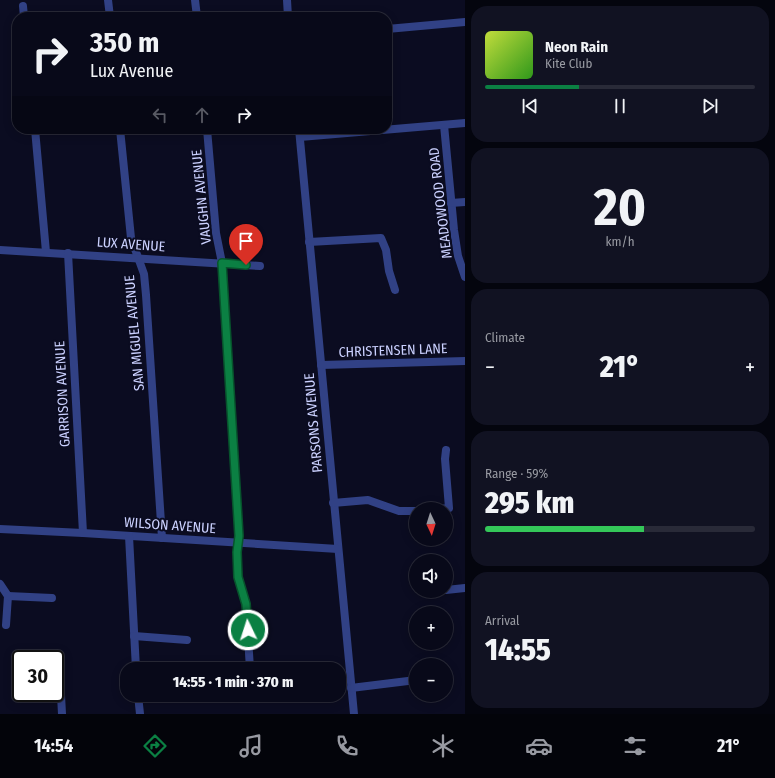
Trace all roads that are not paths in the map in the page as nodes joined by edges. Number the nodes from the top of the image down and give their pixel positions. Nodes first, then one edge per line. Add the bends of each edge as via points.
1 (108, 0) edge
2 (195, 0) edge
3 (287, 0) edge
4 (23, 6) dead end
5 (24, 12) edge
6 (109, 12) edge
7 (196, 12) edge
8 (288, 12) edge
9 (465, 22) edge
10 (392, 29) edge
11 (465, 123) edge
12 (444, 125) junction
13 (392, 128) edge
14 (35, 134) edge
15 (120, 134) edge
16 (207, 134) edge
17 (299, 134) edge
18 (465, 202) edge
19 (451, 203) junction
20 (309, 242) junction
21 (0, 250) edge
22 (46, 252) junction
23 (68, 253) junction
24 (138, 258) junction
25 (222, 263) junction
26 (260, 266) dead end
27 (465, 277) edge
28 (395, 290) dead end
29 (465, 361) edge
30 (321, 365) junction
31 (446, 450) dead end
32 (449, 502) edge
33 (333, 503) junction
34 (409, 511) edge
35 (0, 529) edge
36 (83, 532) junction
37 (129, 536) junction
38 (162, 538) junction
39 (238, 542) junction
40 (338, 548) junction
41 (0, 584) edge
42 (465, 588) edge
43 (453, 589) edge
44 (8, 596) junction
45 (52, 598) dead end
46 (6, 625) dead end
47 (134, 636) junction
48 (188, 640) dead end
49 (136, 662) edge
50 (250, 662) edge
51 (409, 681) edge
52 (351, 688) junction
53 (61, 702) edge
54 (139, 702) edge
55 (62, 714) edge
56 (140, 714) edge
57 (354, 714) edge

1 - 6 street
2 - 7 street
3 - 8 street
4 - 5 street
9 - 10 street
11 - 12 street
12 - 13 street
12 - 19 street, MEADOWOOD ROAD
14 - 22 street
15 - 24 street, SAN MIGUEL AVENUE via 130,233
16 - 25 street, VAUGHN AVENUE via 216,233
17 - 20 street, PARSONS AVENUE
18 - 19 street
19 - 27 street, MEADOWOOD ROAD via 458,256
20 - 28 street via 381,238
20 - 30 street, PARSONS AVENUE
21 - 22 street, LUX AVENUE
22 - 23 street, LUX AVENUE
23 - 24 street, LUX AVENUE
23 - 36 street, GARRISON AVENUE
24 - 25 street, LUX AVENUE
24 - 38 street, SAN MIGUEL AVENUE via 144,274 146,294
25 - 26 street, LUX AVENUE
25 - 39 street, VAUGHN AVENUE
29 - 30 street, CHRISTENSEN LANE
30 - 33 street, PARSONS AVENUE
31 - 32 street
33 - 34 street via 368,500 399,511
33 - 40 street, PARSONS AVENUE
35 - 36 street, WILSON AVENUE
36 - 37 street, WILSON AVENUE
37 - 38 street, WILSON AVENUE
37 - 47 street
38 - 39 street, WILSON AVENUE
39 - 40 street, WILSON AVENUE
39 - 50 street, VAUGHN AVENUE via 238,577 246,604
40 - 52 street, PARSONS AVENUE
41 - 44 street
42 - 43 street
44 - 45 street
44 - 46 street
47 - 48 street
47 - 49 street
51 - 52 street
52 - 57 street, PARSONS AVENUE
53 - 55 street
54 - 56 street

